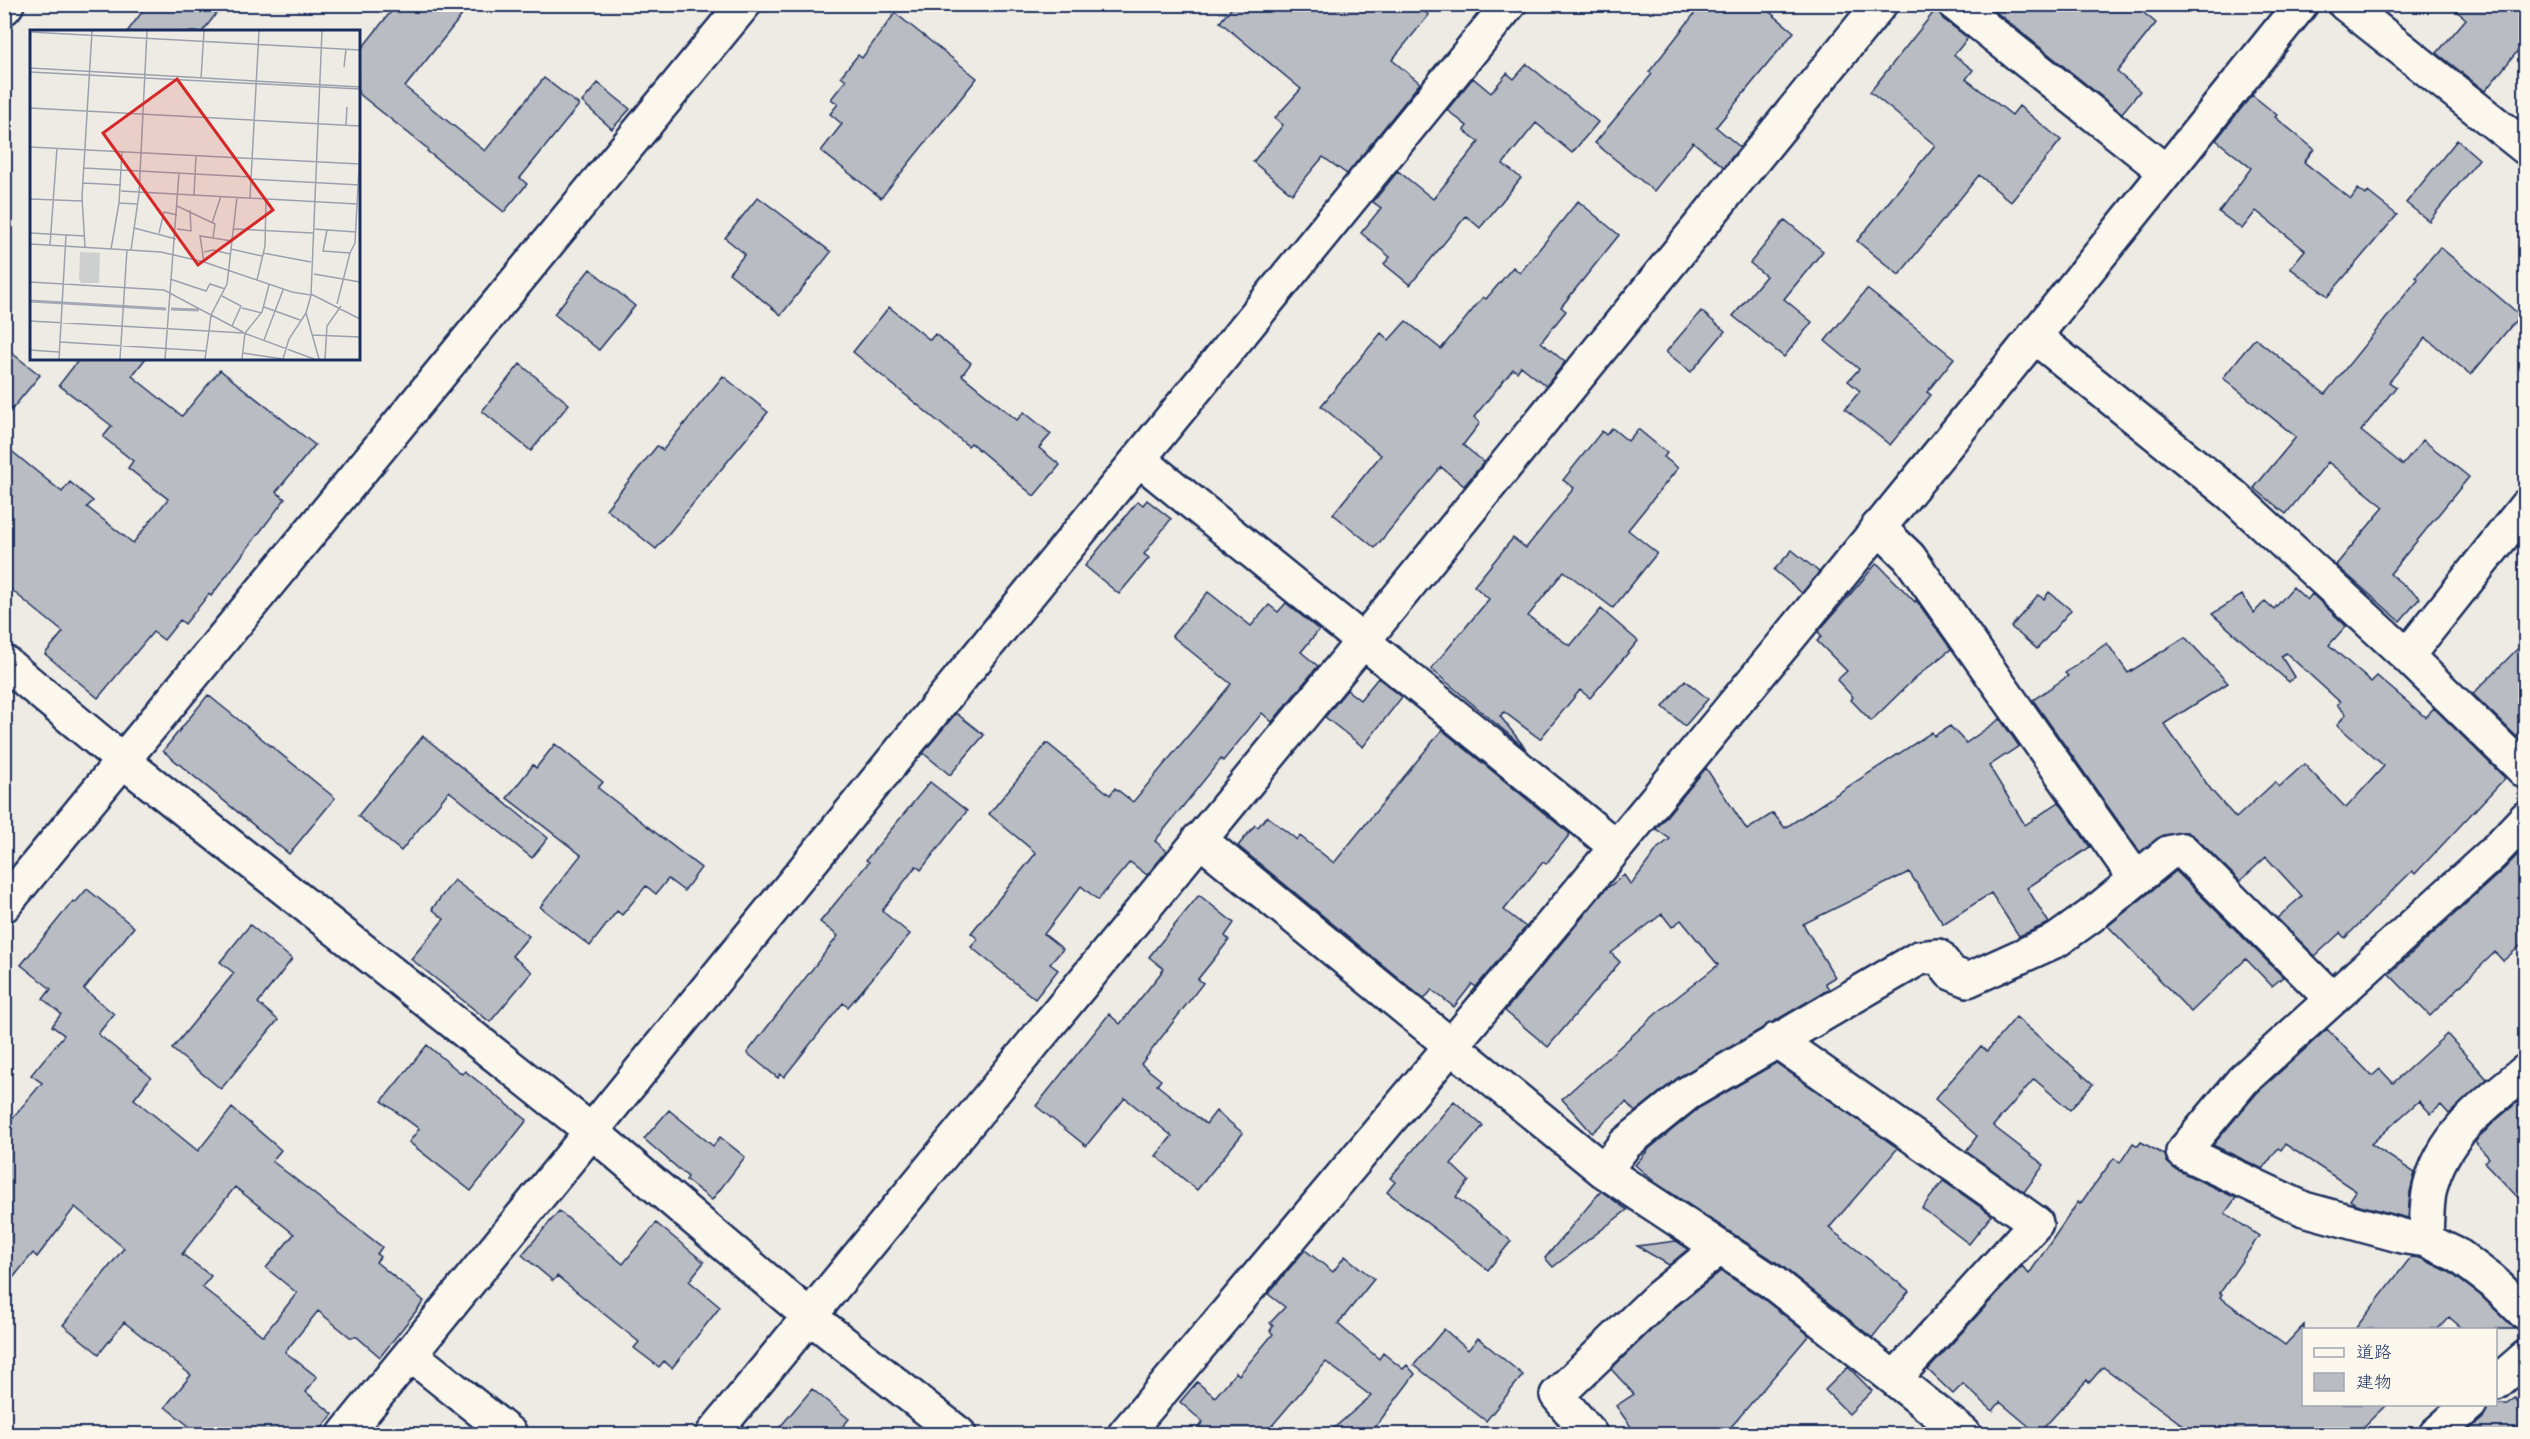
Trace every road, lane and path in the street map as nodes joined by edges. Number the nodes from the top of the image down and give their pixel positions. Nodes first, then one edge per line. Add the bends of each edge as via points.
1 (744, 4) edge
2 (1509, 4) edge
3 (1880, 4) edge
4 (1955, 4) edge
5 (2301, 4) edge
6 (2344, 4) edge
7 (2526, 148) edge
8 (2164, 171) junction
9 (2034, 336) junction
10 (1140, 460) junction
11 (2526, 506) edge
12 (1878, 527) junction
13 (1363, 640) junction
14 (2407, 656) junction
15 (4, 662) edge
16 (122, 760) junction
17 (2526, 772) edge
18 (2526, 818) edge
19 (1199, 839) junction
20 (1615, 846) junction
21 (2136, 879) junction
22 (4, 905) edge
23 (2332, 999) junction
24 (1776, 1040) junction
25 (1453, 1045) junction
26 (2526, 1071) edge
27 (590, 1130) junction
28 (1604, 1171) junction
29 (2426, 1240) junction
30 (1719, 1248) junction
31 (2526, 1314) edge
32 (809, 1316) junction
33 (410, 1354) junction
34 (2526, 1357) edge
35 (1895, 1378) junction
36 (2497, 1382) edge
37 (2468, 1406) edge
38 (345, 1434) edge
39 (510, 1434) edge
40 (713, 1434) edge
41 (959, 1434) edge
42 (1125, 1434) edge
43 (1590, 1434) edge
44 (1964, 1434) edge
45 (2436, 1434) edge

1 - 16 street
2 - 10 street
3 - 13 street
4 - 8 street
5 - 8 street
6 - 7 street
8 - 9 street
9 - 12 street
9 - 14 street via 2232,495
10 - 13 street
10 - 27 street
11 - 14 street
12 - 20 street
12 - 21 street via 1910,557
13 - 19 street
13 - 20 street
14 - 17 street
15 - 16 street
16 - 22 street
16 - 27 street
18 - 23 street via 2492,854
19 - 25 street
19 - 32 street
20 - 25 street
21 - 23 street via 2168,853 2182,850
21 - 24 street via 2047,945 1968,980 1951,973 1938,956 1919,958
23 - 29 street via 2243,1080 2182,1152 2304,1209
24 - 28 street via 1688,1093 1624,1144
24 - 35 street via 2036,1223
25 - 28 street
25 - 42 street
26 - 29 street via 2481,1106 2448,1145 2430,1188
27 - 32 street
27 - 33 street
28 - 30 street
29 - 31 street via 2468,1262
30 - 35 street via 1772,1282
30 - 43 street via 1659,1297 1557,1395
32 - 40 street
32 - 41 street
33 - 38 street
33 - 39 street
34 - 36 street
35 - 44 street
37 - 45 street

